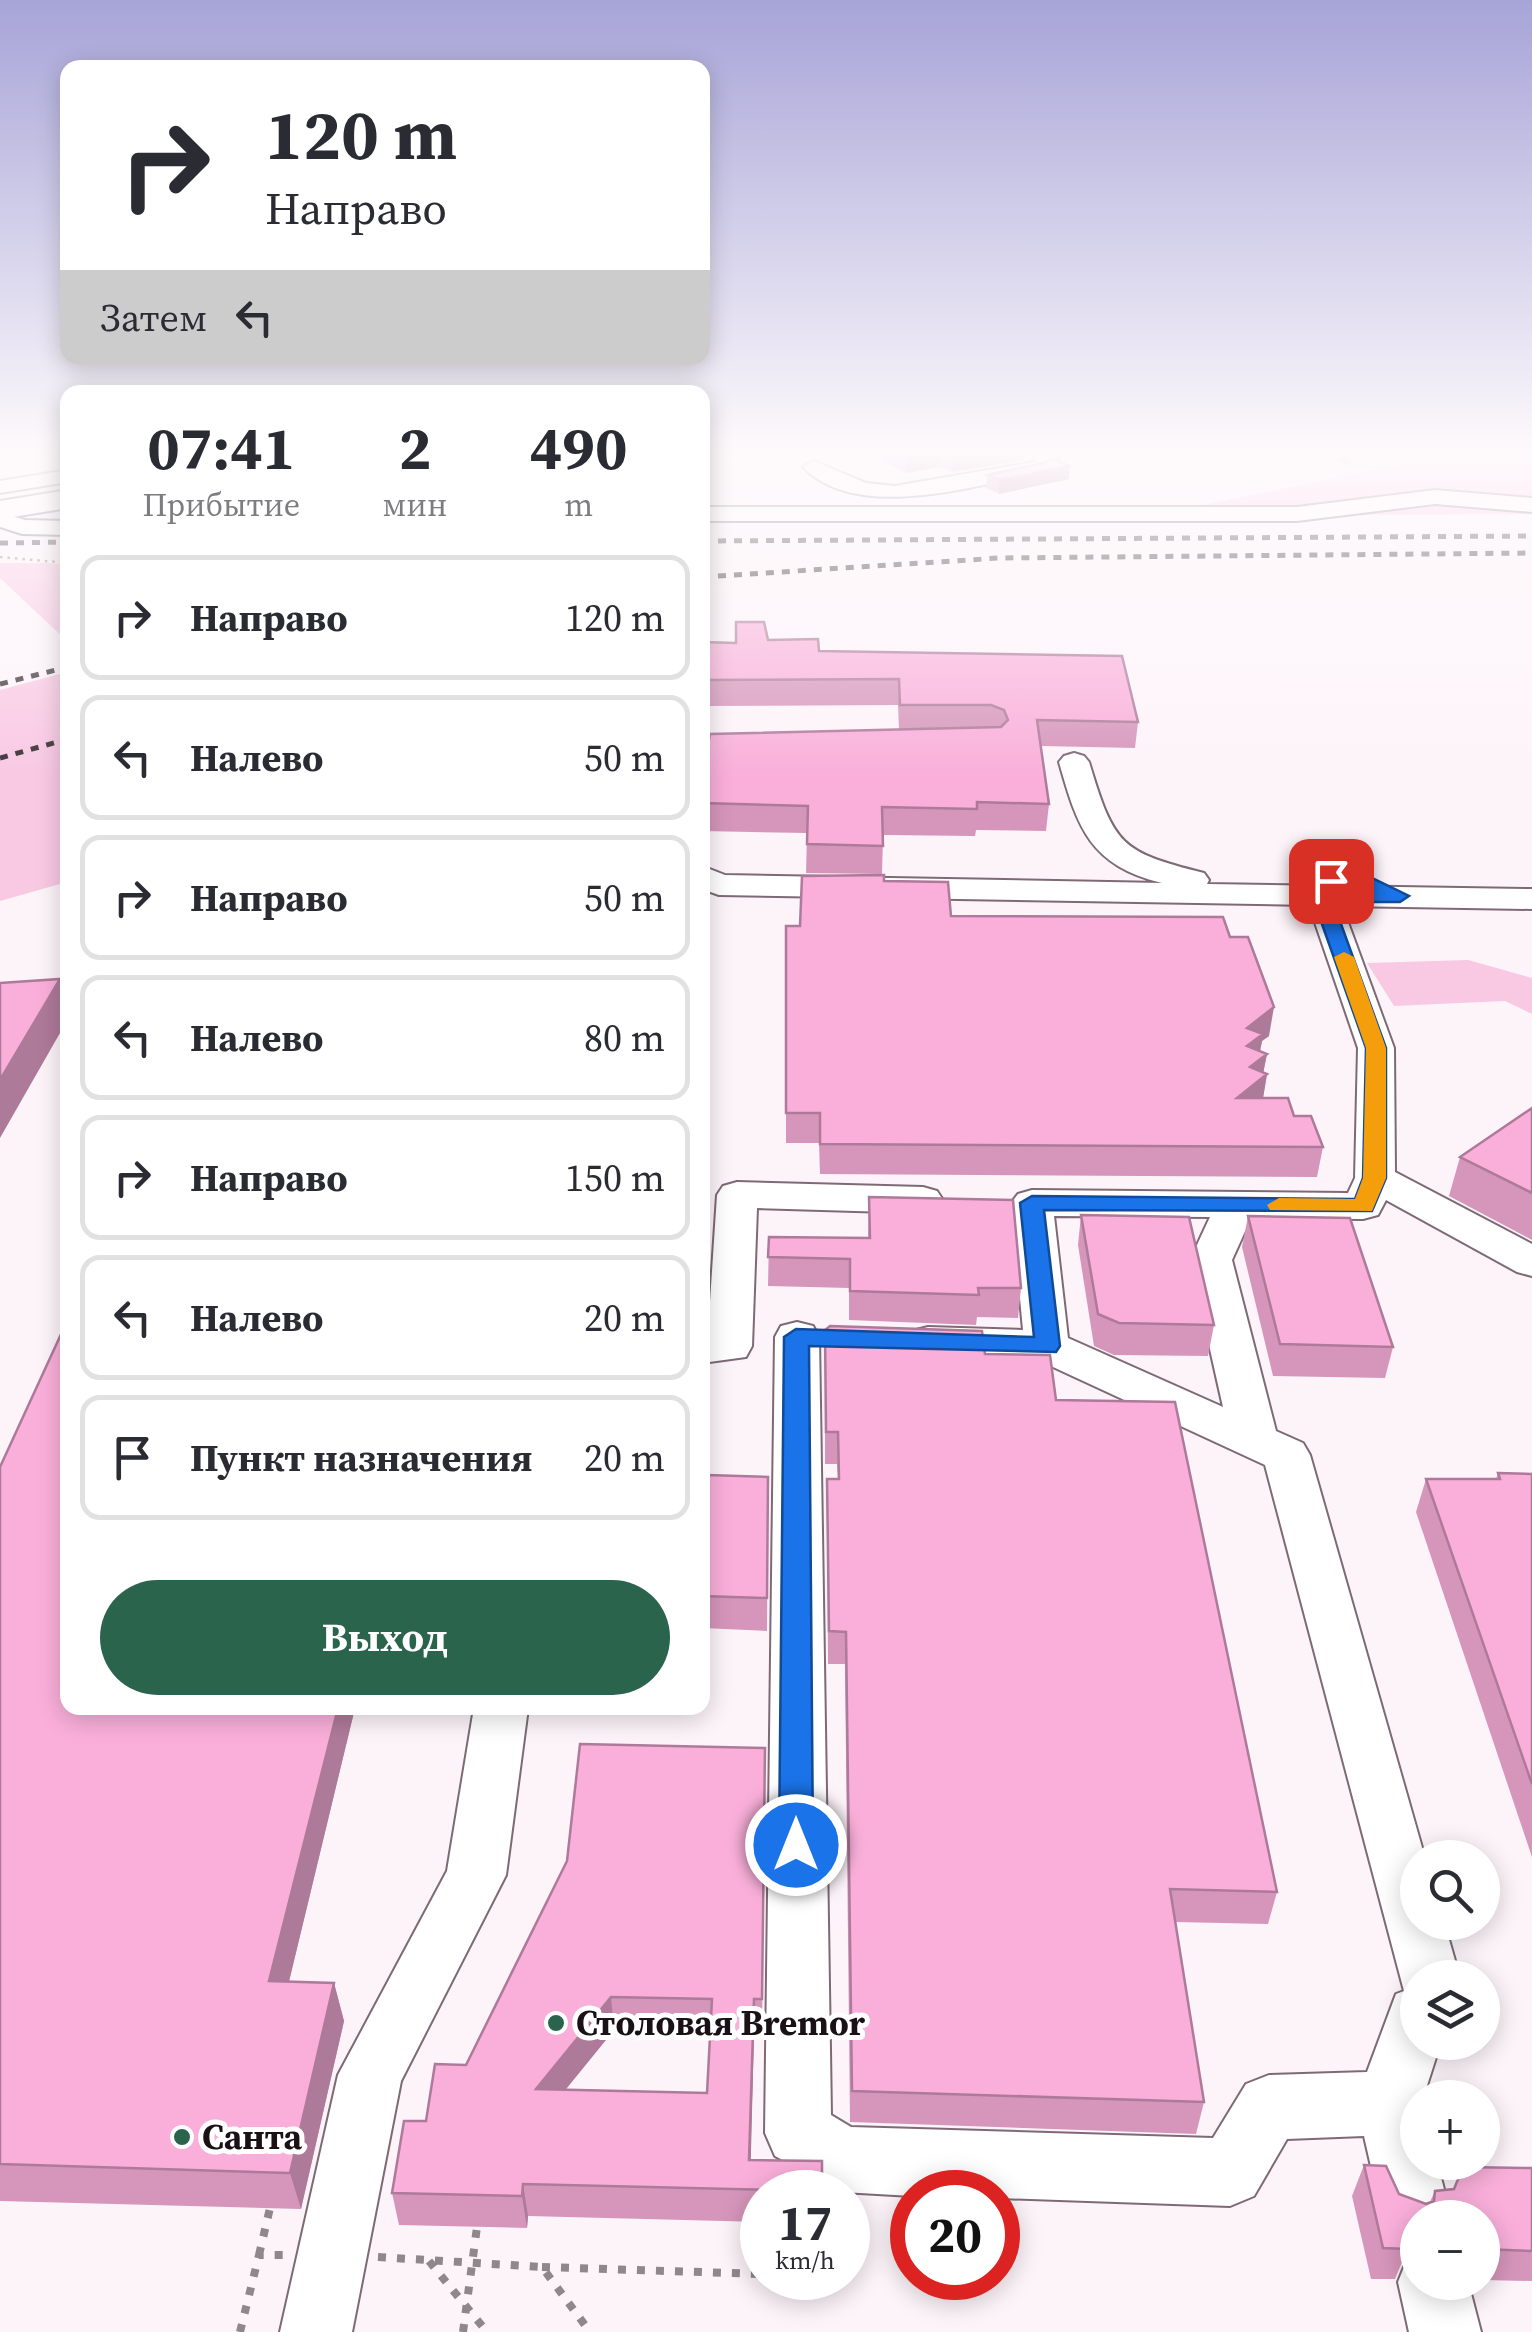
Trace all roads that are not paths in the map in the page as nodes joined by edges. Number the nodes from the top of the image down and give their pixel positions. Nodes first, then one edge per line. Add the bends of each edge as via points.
1 (1074, 762) dead end
2 (710, 880) edge
3 (1322, 896) junction
4 (1400, 896) junction
5 (1532, 899) edge
6 (1375, 1178) junction
7 (992, 1202) junction
8 (1236, 1205) junction
9 (1532, 1262) edge
10 (893, 1341) edge
11 (1047, 1346) junction
12 (716, 1347) edge
13 (1255, 1442) junction
14 (500, 1715) edge
15 (1424, 1960) edge
16 (1403, 2060) edge
17 (1389, 2103) junction
18 (1412, 2197) edge
19 (1437, 2300) edge
20 (316, 2332) edge
21 (1445, 2332) edge

1 - 4 lane via 1092,825 1111,850 1140,867 1191,880 1366,882
2 - 3 lane
3 - 4 lane
3 - 6 lane via 1376,1048
4 - 5 lane
6 - 8 lane via 1364,1206
6 - 9 lane
7 - 8 lane
7 - 11 lane
7 - 12 lane via 736,1195
8 - 13 lane via 1212,1260
10 - 11 lane
11 - 13 lane
12 - 17 lane via 816,1338 798,2132 844,2160 1230,2172 1270,2107
13 - 15 lane via 1286,1455
14 - 20 lane via 476,1875 370,2075
16 - 17 lane
17 - 18 lane
19 - 21 lane

